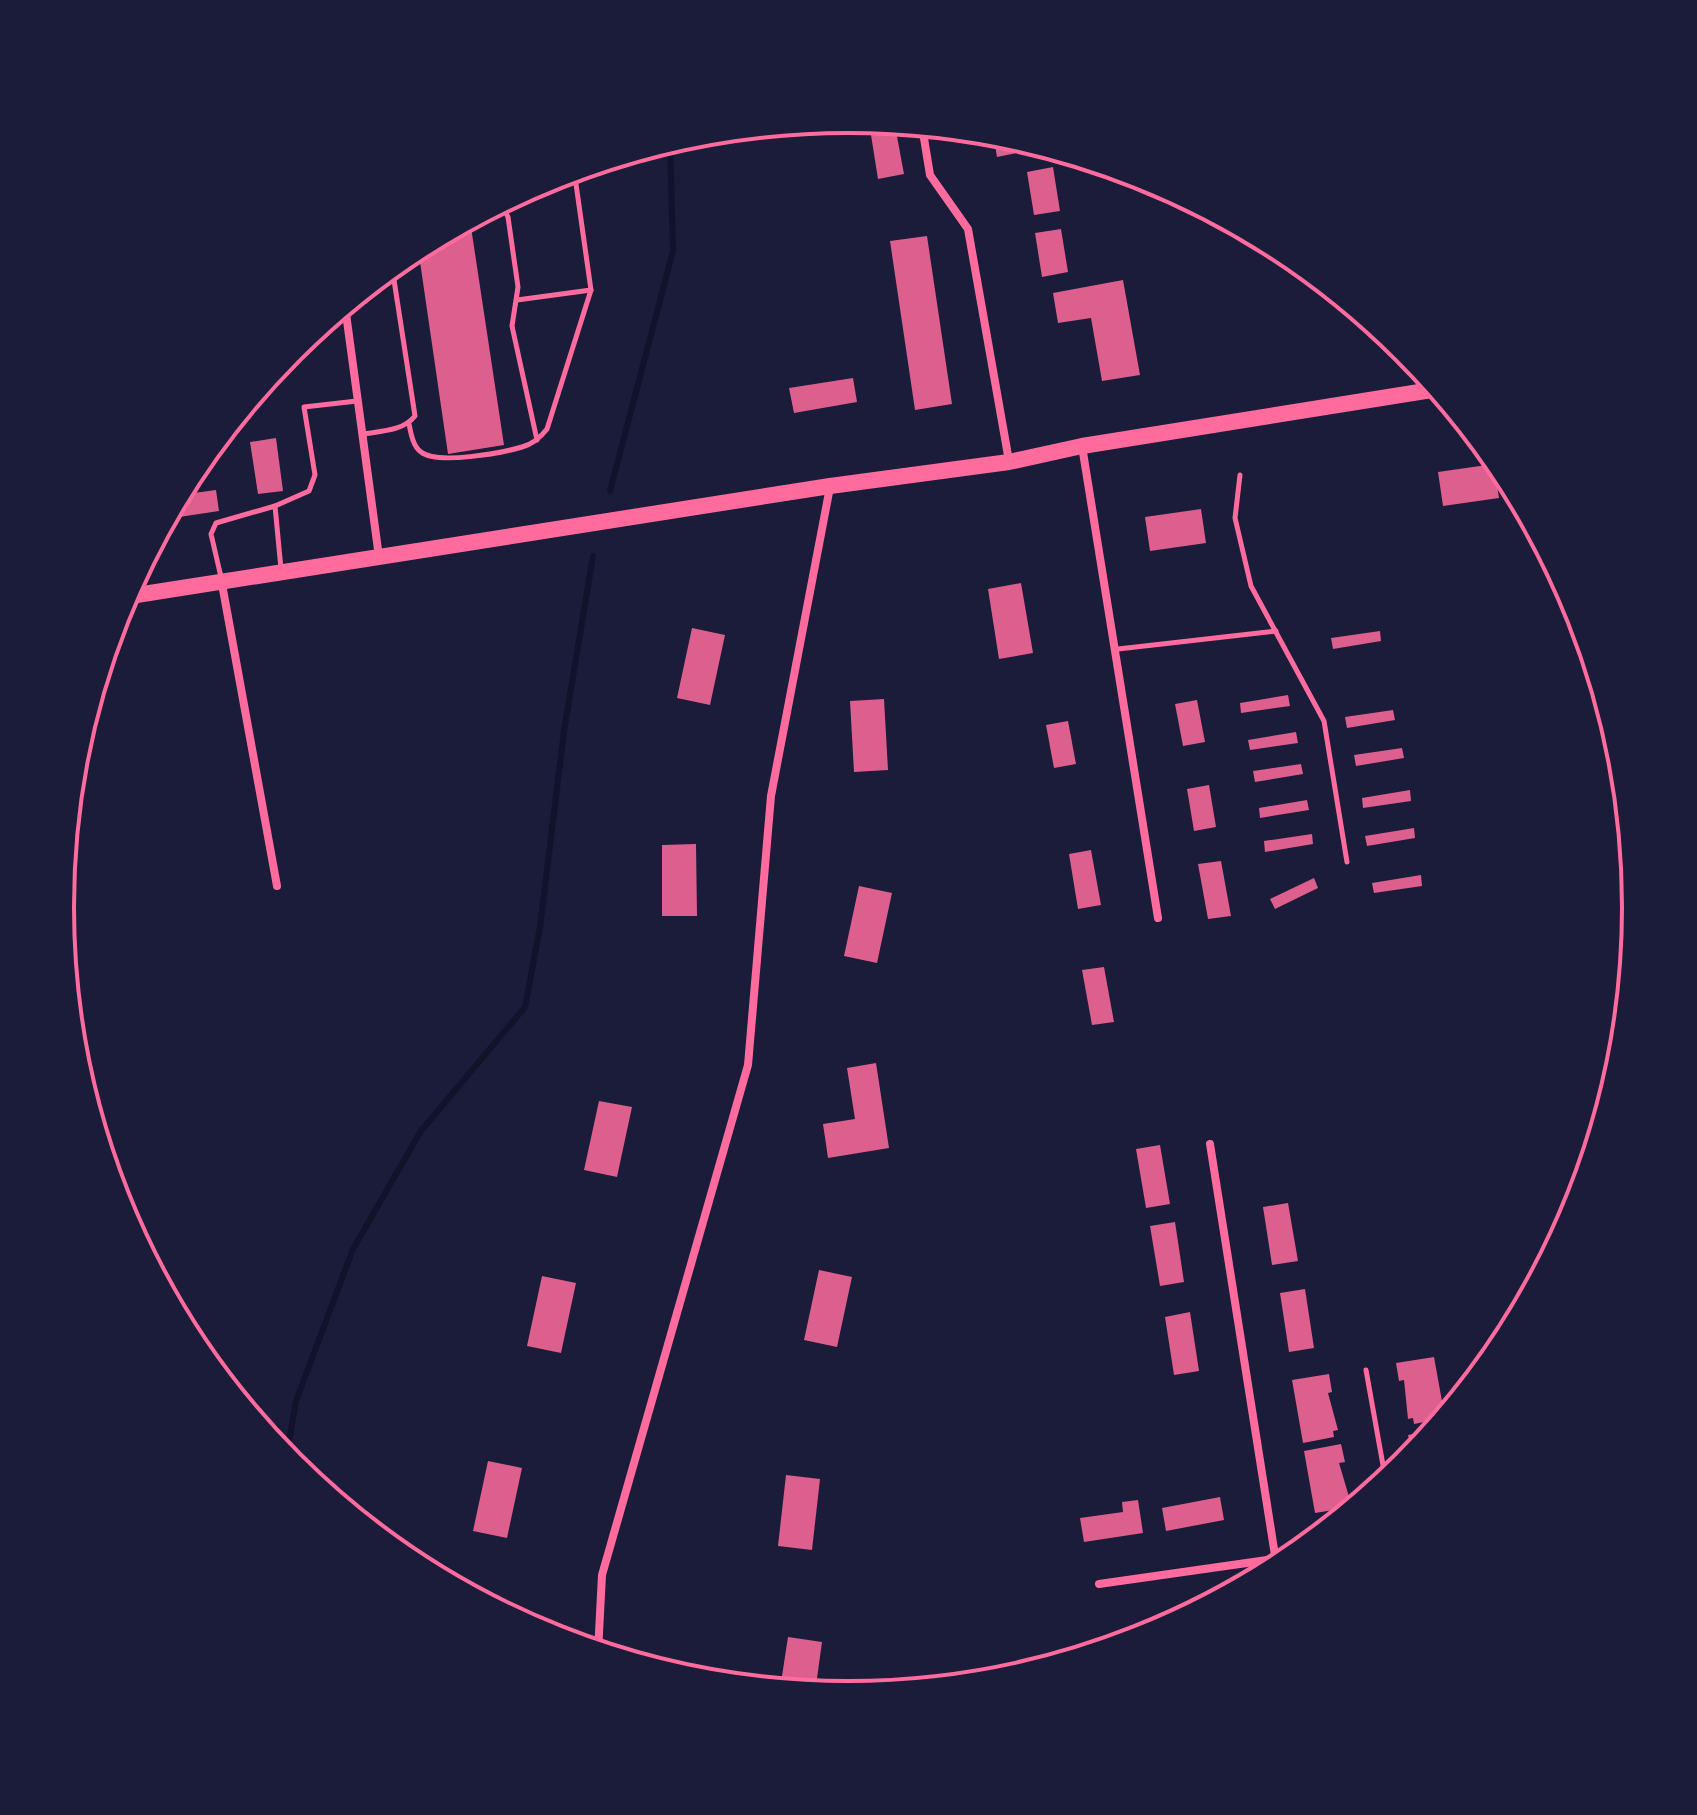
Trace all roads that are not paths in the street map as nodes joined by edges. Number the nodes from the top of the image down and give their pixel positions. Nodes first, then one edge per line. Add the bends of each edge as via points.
1 (924, 137) edge
2 (576, 183) edge
3 (504, 214) edge
4 (394, 281) edge
5 (591, 290) junction
6 (516, 300) junction
7 (347, 318) edge
8 (1425, 391) edge
9 (358, 401) junction
10 (409, 424) junction
11 (362, 435) junction
12 (537, 441) junction
13 (1082, 446) junction
14 (1009, 462) junction
15 (1240, 475) dead end
16 (830, 486) junction
17 (275, 506) junction
18 (380, 557) junction
19 (281, 574) junction
20 (222, 584) junction
21 (140, 595) edge
22 (1276, 631) junction
23 (1118, 649) junction
24 (1347, 862) dead end
25 (277, 886) dead end
26 (1158, 918) dead end
27 (1210, 1144) dead end
28 (1366, 1370) dead end
29 (1383, 1467) edge
30 (1274, 1554) edge
31 (1254, 1566) edge
32 (1099, 1584) dead end
33 (599, 1640) edge

1 - 14 street via 930,175 968,229
2 - 5 lane
3 - 6 lane
4 - 10 lane via 415,407
5 - 6 lane
5 - 12 lane via 554,417
6 - 12 lane via 512,326
7 - 9 street
8 - 13 highway
9 - 11 street
9 - 17 lane via 304,407 315,475 309,491
10 - 11 lane
10 - 12 lane via 419,451 429,457 461,457
11 - 18 street
13 - 14 highway
13 - 23 street
14 - 16 highway
15 - 22 lane via 1235,518 1251,586
16 - 18 highway
16 - 33 street via 771,796 748,1065 602,1575
17 - 19 lane
17 - 20 lane via 212,527
18 - 19 highway
19 - 20 highway
20 - 21 highway
20 - 25 street
22 - 23 lane
22 - 24 lane via 1324,721
23 - 26 street
27 - 30 street
28 - 29 lane
31 - 32 street

